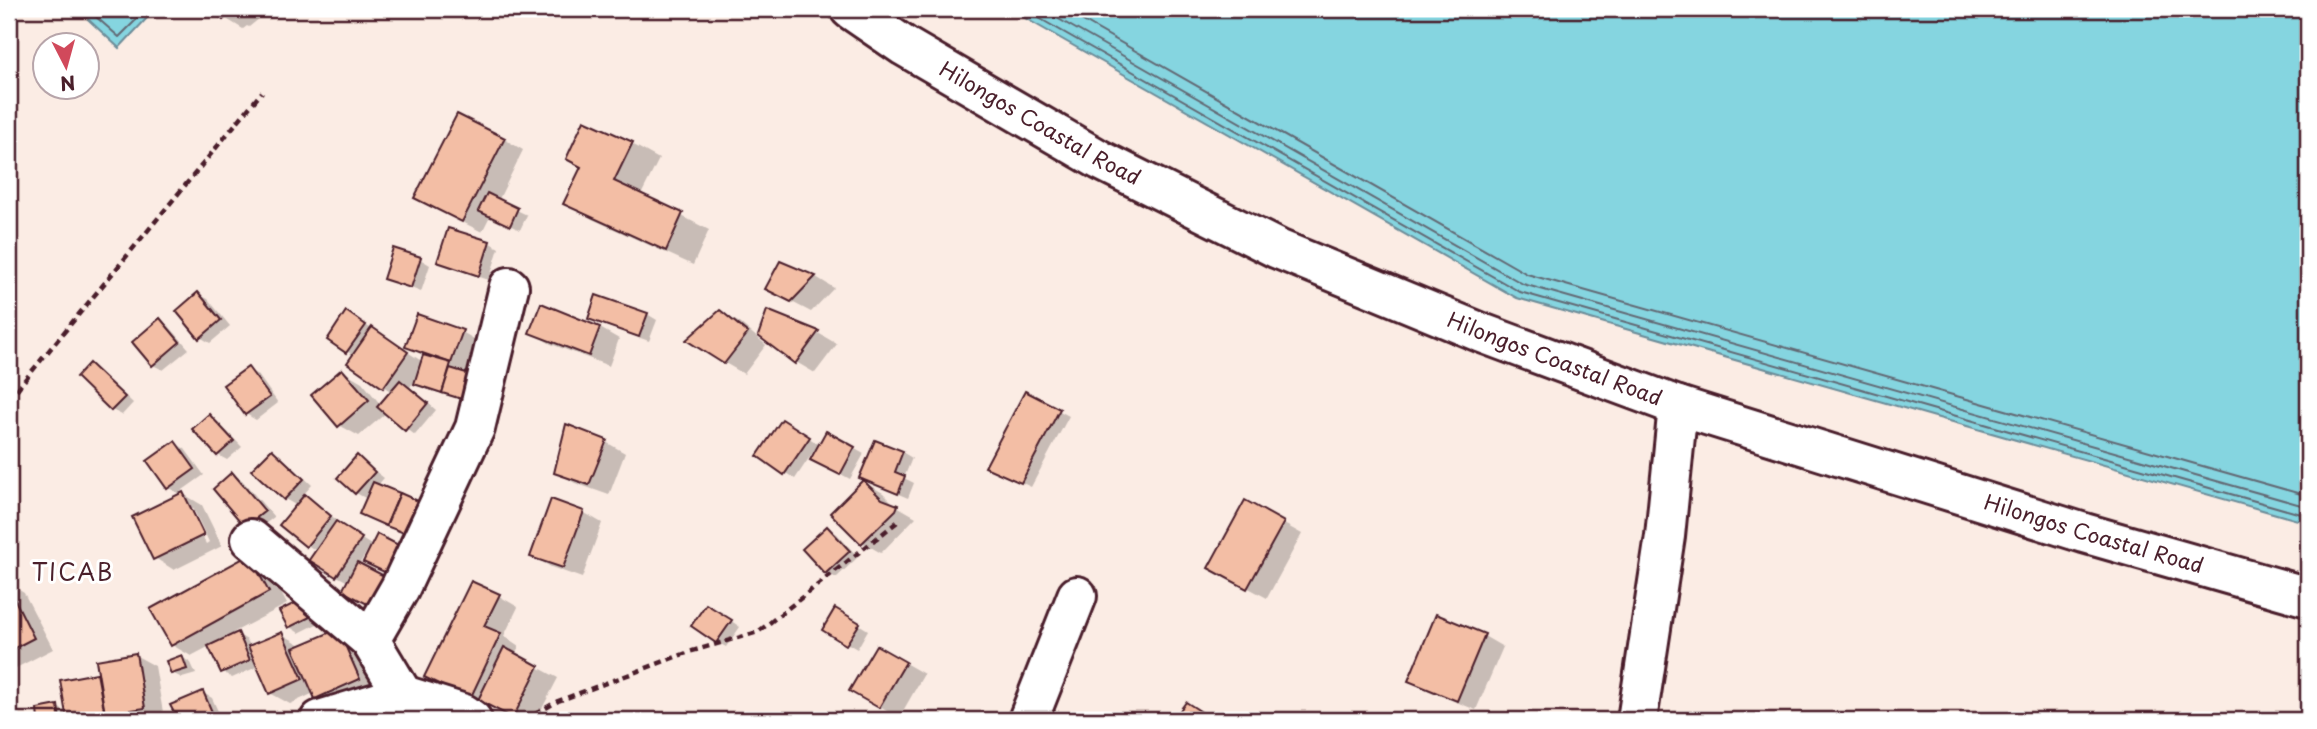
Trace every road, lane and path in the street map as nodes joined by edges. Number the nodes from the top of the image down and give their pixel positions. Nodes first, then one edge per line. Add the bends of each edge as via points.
1 (850, 9) edge
2 (262, 92) dead end
3 (509, 287) dead end
4 (9, 399) edge
5 (1678, 406) junction
6 (901, 519) dead end
7 (251, 538) dead end
8 (1077, 596) dead end
9 (2308, 597) edge
10 (370, 640) junction
11 (403, 695) junction
12 (320, 720) edge
13 (472, 720) edge
14 (525, 720) edge
15 (1028, 720) edge
16 (1637, 720) edge

1 - 5 street, Hilongos Coastal Road via 904,46 1100,160 1278,249 1482,333
2 - 4 path
3 - 10 street via 475,428 400,588
5 - 9 street, Hilongos Coastal Road via 2084,533
5 - 16 street via 1665,536
6 - 14 path via 758,632 689,652 558,701
7 - 10 street
8 - 15 street
10 - 11 street
11 - 12 street
11 - 13 street

